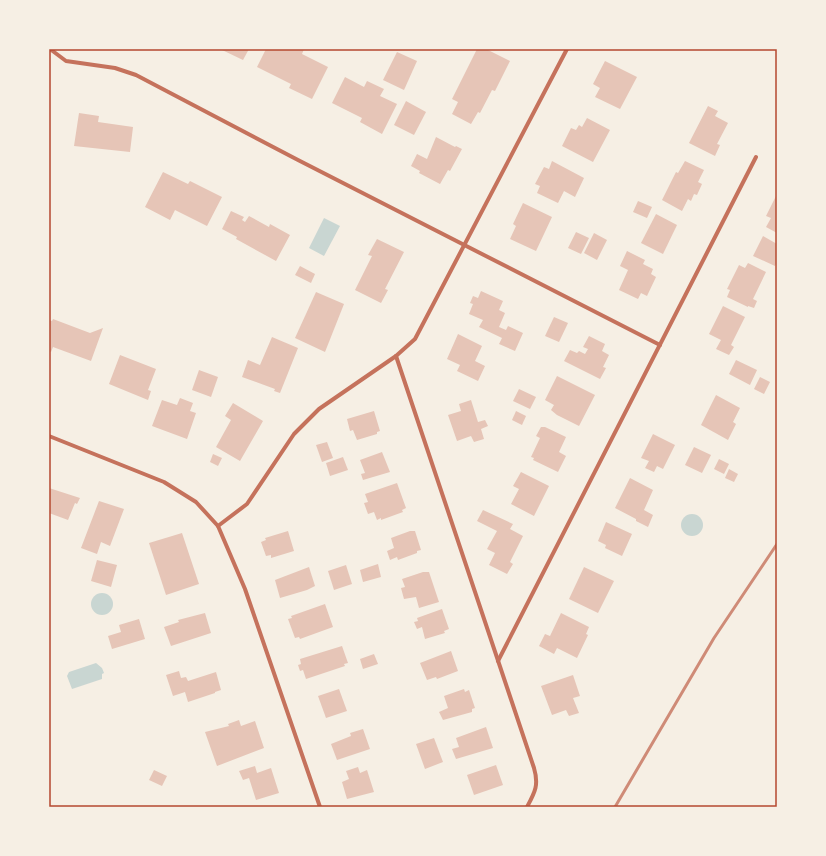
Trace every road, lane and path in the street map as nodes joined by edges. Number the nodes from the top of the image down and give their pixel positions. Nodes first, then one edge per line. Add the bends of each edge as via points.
1 (50, 49) edge
2 (567, 49) edge
3 (756, 157) dead end
4 (465, 246) junction
5 (660, 345) junction
6 (396, 356) junction
7 (49, 436) edge
8 (218, 526) junction
9 (498, 661) junction
10 (320, 807) edge
11 (528, 807) edge

1 - 4 street via 66,61 115,68 136,75
2 - 4 street
3 - 5 street
4 - 5 street
4 - 6 street via 416,339
5 - 9 street
6 - 8 street via 318,409 294,434 247,504
6 - 9 street
7 - 8 street via 164,482 196,502
8 - 10 street via 245,589
9 - 11 street via 538,780

